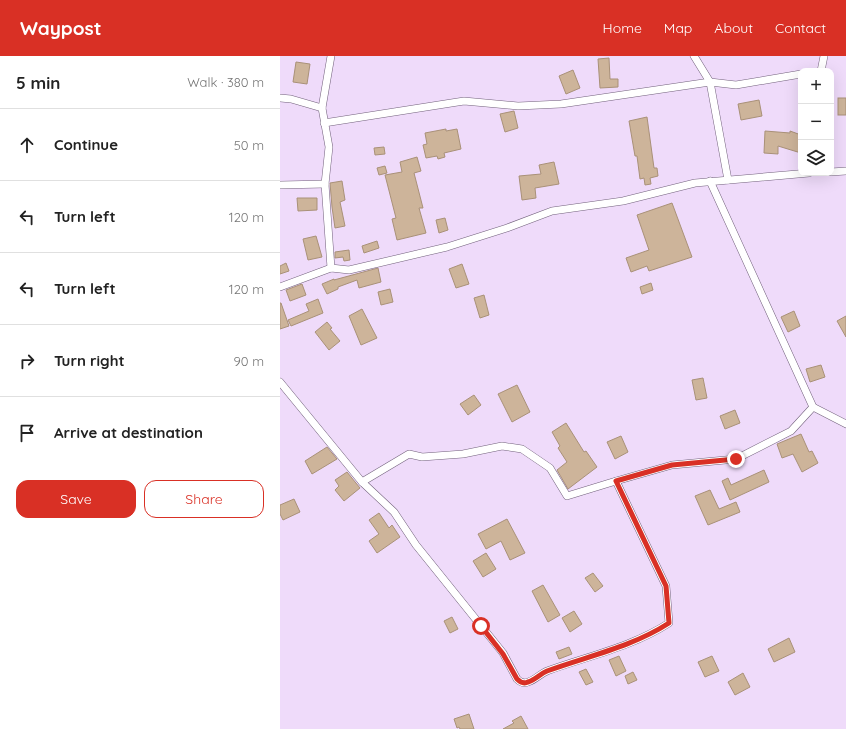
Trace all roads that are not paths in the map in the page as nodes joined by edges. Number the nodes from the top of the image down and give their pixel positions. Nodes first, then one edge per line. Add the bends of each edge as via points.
1 (331, 56) edge
2 (694, 56) edge
3 (824, 56) edge
4 (822, 68) edge
5 (798, 75) edge
6 (710, 82) junction
7 (280, 98) edge
8 (322, 108) junction
9 (324, 123) junction
10 (846, 171) edge
11 (834, 172) edge
12 (798, 174) edge
13 (728, 180) junction
14 (710, 181) junction
15 (325, 184) junction
16 (280, 185) edge
17 (331, 268) junction
18 (280, 288) edge
19 (280, 382) edge
20 (813, 407) junction
21 (846, 424) edge
22 (616, 481) junction
23 (362, 482) junction

1 - 8 street
2 - 6 street
3 - 4 street
5 - 6 street via 736,85
6 - 9 street via 561,104 518,106 464,101
6 - 13 street
7 - 8 street
8 - 9 street
9 - 15 street via 329,148
10 - 11 street
12 - 13 street
13 - 14 street
14 - 17 street via 623,201 552,211 448,247 349,270
14 - 20 street
15 - 16 street
15 - 17 street
17 - 18 street
19 - 23 street
20 - 21 street
20 - 22 street via 791,432 736,459 672,465
22 - 23 street via 568,496 550,468 522,449 502,446 463,454 422,458 409,454
22 - 23 street via 666,586 669,623 652,634 545,672 524,683 517,679 503,654 416,545 394,512

